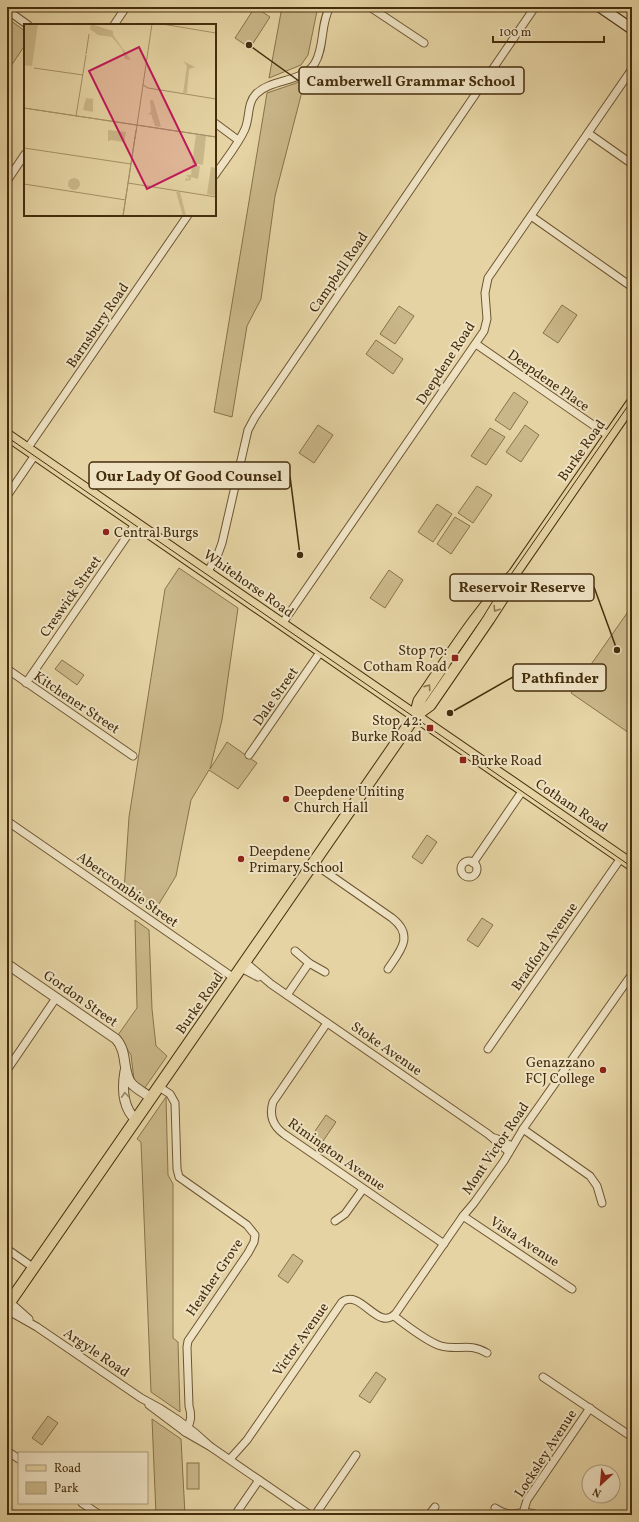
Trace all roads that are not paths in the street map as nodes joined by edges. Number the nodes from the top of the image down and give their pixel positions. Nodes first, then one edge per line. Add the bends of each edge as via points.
1 (126, 7) edge
2 (330, 7) edge
3 (370, 7) edge
4 (535, 7) edge
5 (600, 7) edge
6 (7, 10) edge
7 (27, 24) edge
8 (118, 24) edge
9 (632, 29) edge
10 (424, 43) dead end
11 (632, 69) edge
12 (216, 124) edge
13 (588, 133) junction
14 (238, 140) junction
15 (24, 156) edge
16 (632, 164) edge
17 (216, 173) edge
18 (7, 181) edge
19 (187, 216) edge
20 (531, 216) junction
21 (632, 286) edge
22 (476, 344) junction
23 (632, 403) edge
24 (7, 435) edge
25 (609, 436) junction
26 (31, 452) junction
27 (7, 496) edge
28 (136, 523) junction
29 (207, 573) junction
30 (282, 624) junction
31 (321, 651) junction
32 (7, 670) edge
33 (26, 682) junction
34 (415, 716) junction
35 (249, 755) dead end
36 (133, 756) dead end
37 (523, 790) junction
38 (7, 821) edge
39 (621, 858) junction
40 (313, 863) junction
41 (473, 863) dead end
42 (632, 865) edge
43 (295, 951) dead end
44 (309, 963) junction
45 (7, 964) edge
46 (243, 965) junction
47 (388, 969) dead end
48 (325, 972) dead end
49 (632, 974) edge
50 (234, 978) junction
51 (287, 995) junction
52 (56, 998) junction
53 (327, 1023) junction
54 (488, 1049) dead end
55 (126, 1066) junction
56 (7, 1070) edge
57 (159, 1087) junction
58 (151, 1098) junction
59 (136, 1120) junction
60 (523, 1129) junction
61 (511, 1149) junction
62 (363, 1189) junction
63 (602, 1203) dead end
64 (463, 1216) junction
65 (335, 1221) dead end
66 (444, 1244) junction
67 (7, 1249) edge
68 (34, 1268) junction
69 (572, 1289) dead end
70 (8, 1306) edge
71 (394, 1316) junction
72 (486, 1353) dead end
73 (543, 1377) dead end
74 (590, 1408) junction
75 (184, 1427) junction
76 (632, 1438) edge
77 (7, 1451) edge
78 (356, 1455) dead end
79 (18, 1458) edge
80 (232, 1461) junction
81 (260, 1480) junction
82 (84, 1504) edge
83 (435, 1507) dead end
84 (494, 1508) dead end
85 (523, 1513) junction
86 (100, 1515) edge
87 (235, 1515) edge
88 (310, 1515) edge
89 (315, 1515) edge
90 (430, 1515) edge
91 (537, 1515) edge

1 - 8 street
2 - 14 street via 314,64 306,72 256,94
3 - 10 street
4 - 29 street, Campbell Road via 255,417 248,430 222,543
5 - 9 main road
6 - 7 street
11 - 13 street, Deepdene Road
12 - 14 street
13 - 16 street
13 - 20 street, Deepdene Road
14 - 17 street
15 - 18 street
19 - 26 street, Barnsbury Road
20 - 21 street
20 - 22 street, Deepdene Road via 488,278 485,293 487,319 484,331
22 - 25 street, Deepdene Place
22 - 30 street, Deepdene Road
23 - 25 main road, Burke Road
24 - 26 main road, Whitehorse Road
25 - 34 main road, Burke Road via 514,574 476,619 419,701
26 - 27 street, Barnsbury Road
26 - 28 main road, Whitehorse Road
28 - 29 main road, Whitehorse Road
28 - 33 street, Creswick Street
29 - 30 main road, Whitehorse Road
30 - 31 main road, Whitehorse Road
31 - 34 main road, Whitehorse Road
31 - 35 street, Dale Street
32 - 33 street, Kitchener Street
33 - 36 street, Kitchener Street
34 - 37 main road, Cotham Road
34 - 40 main road, Burke Road
37 - 39 main road, Cotham Road
37 - 41 street
38 - 50 street, Abercrombie Street
39 - 42 main road, Cotham Road
39 - 54 street, Bradford Avenue
40 - 46 main road, Burke Road
40 - 47 street via 401,926 405,936 404,944
43 - 44 street
44 - 48 street
44 - 51 street
45 - 52 street, Gordon Street
46 - 50 main road, Burke Road
46 - 51 street, Stoke Avenue
49 - 60 street, Mont Victor Road
50 - 57 main road, Burke Road
51 - 53 street, Stoke Avenue
52 - 55 street, Gordon Street via 116,1039 123,1050
52 - 56 street
53 - 61 street, Stoke Avenue
53 - 62 street, Rimington Avenue via 276,1097 271,1115 280,1131
55 - 58 street, Gordon Street via 131,1082
59 -> 55 street, Gordon Street via 125,1103
57 - 58 main road, Burke Road
57 - 75 street, Heather Grove via 170,1094 175,1103 177,1175 247,1225 255,1235 248,1253 188,1341 191,1415
58 - 59 main road, Burke Road
59 - 68 main road, Burke Road
60 - 61 street, Mont Victor Road
60 - 63 street via 590,1176 597,1186
61 - 64 street, Mont Victor Road
62 - 65 street via 345,1214
62 - 66 street, Rimington Avenue
64 - 66 street, Mont Victor Road
64 - 69 street, Vista Avenue
66 - 71 street, Mont Victor Road
67 - 68 street
68 - 70 main road, Burke Road
70 - 75 street, Argyle Road via 141,1398 155,1411
71 - 72 street via 437,1344 452,1348 473,1347
71 - 80 street, Victor Avenue via 386,1319 379,1317 353,1299 342,1302
73 - 74 street
74 - 76 street
74 - 85 street, Locksley Avenue via 527,1500
75 - 80 street, Argyle Road
77 - 79 street
78 - 89 street
80 - 81 street, Argyle Road
81 - 87 street
81 - 88 street, Argyle Road
82 - 86 street
83 - 90 street
84 - 85 street via 508,1515
85 - 91 street

